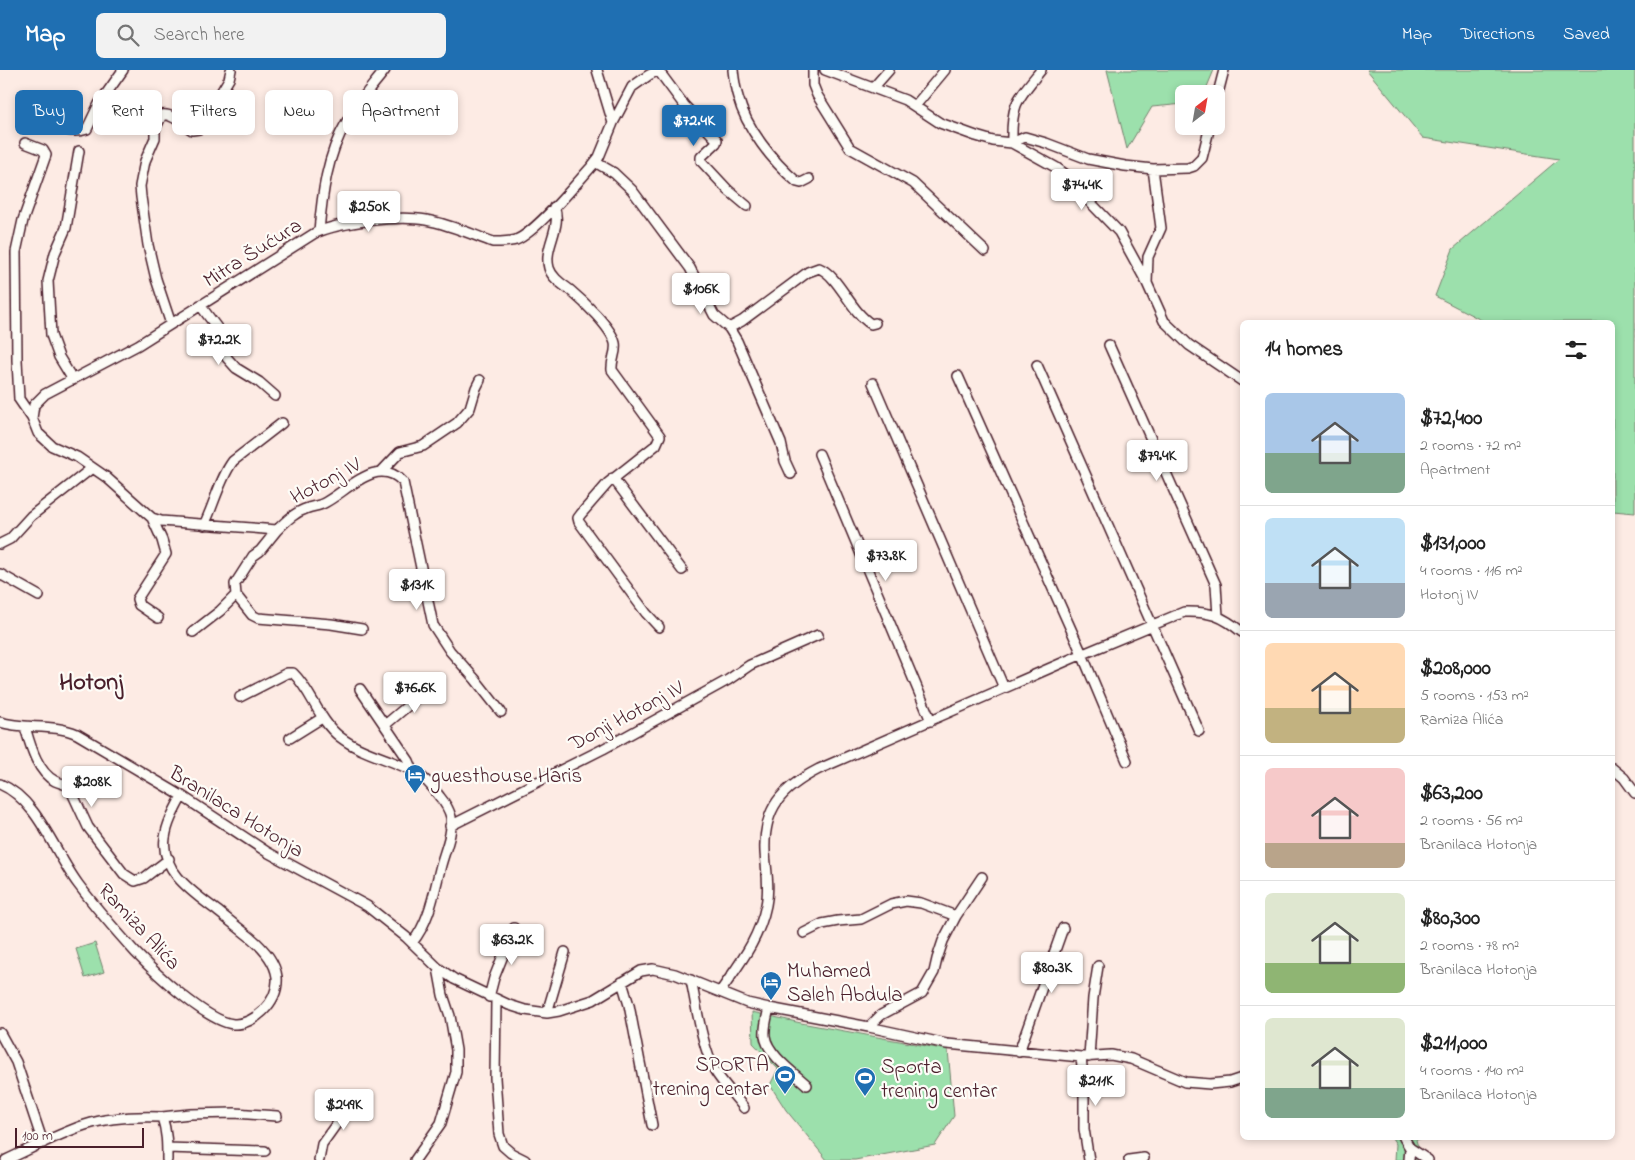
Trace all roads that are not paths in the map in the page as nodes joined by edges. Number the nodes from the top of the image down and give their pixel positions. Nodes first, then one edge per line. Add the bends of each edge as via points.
1 (123, 70) edge
2 (231, 70) edge
3 (385, 70) edge
4 (597, 70) edge
5 (658, 70) edge
6 (733, 70) edge
7 (813, 70) edge
8 (825, 70) edge
9 (889, 70) edge
10 (945, 70) edge
11 (1041, 70) edge
12 (1224, 70) edge
13 (1220, 85) edge
14 (874, 88) junction
15 (915, 106) junction
16 (612, 123) junction
17 (83, 130) edge
18 (1208, 135) edge
19 (25, 143) dead end
20 (1012, 143) junction
21 (79, 151) dead end
22 (596, 162) junction
23 (1153, 169) junction
24 (809, 179) dead end
25 (748, 206) dead end
26 (554, 207) junction
27 (319, 231) junction
28 (985, 251) dead end
29 (1147, 283) junction
30 (200, 305) junction
31 (875, 322) dead end
32 (170, 324) junction
33 (728, 328) junction
34 (1108, 345) dead end
35 (1037, 365) dead end
36 (958, 376) dead end
37 (73, 380) junction
38 (480, 380) dead end
39 (1240, 380) edge
40 (873, 383) dead end
41 (274, 396) dead end
42 (32, 418) junction
43 (282, 423) dead end
44 (819, 454) dead end
45 (92, 468) junction
46 (381, 472) junction
47 (791, 474) dead end
48 (613, 478) junction
49 (152, 518) junction
50 (204, 525) junction
51 (277, 530) junction
52 (0, 544) edge
53 (682, 570) dead end
54 (0, 574) edge
55 (236, 595) junction
56 (39, 596) dead end
57 (1218, 616) junction
58 (158, 618) dead end
59 (1153, 624) junction
60 (659, 627) dead end
61 (362, 629) dead end
62 (1240, 630) edge
63 (193, 632) dead end
64 (818, 635) dead end
65 (1082, 654) junction
66 (430, 687) dead end
67 (1004, 688) junction
68 (360, 689) dead end
69 (240, 697) dead end
70 (501, 712) dead end
71 (322, 718) junction
72 (931, 721) junction
73 (0, 722) edge
74 (385, 726) junction
75 (25, 727) junction
76 (1199, 731) dead end
77 (290, 738) dead end
78 (1127, 761) dead end
79 (1615, 770) edge
80 (413, 771) junction
81 (0, 784) edge
82 (1635, 793) edge
83 (182, 796) junction
84 (450, 826) junction
85 (168, 859) junction
86 (982, 877) dead end
87 (956, 916) junction
88 (514, 928) dead end
89 (1063, 928) dead end
90 (804, 933) dead end
91 (412, 943) junction
92 (564, 952) dead end
93 (1098, 966) dead end
94 (438, 968) junction
95 (691, 980) junction
96 (622, 982) junction
97 (720, 992) junction
98 (492, 998) junction
99 (769, 1008) junction
100 (547, 1012) junction
101 (869, 1027) junction
102 (0, 1033) edge
103 (1020, 1052) junction
104 (1085, 1057) junction
105 (1240, 1079) edge
106 (807, 1086) dead end
107 (355, 1098) dead end
108 (744, 1108) dead end
109 (277, 1116) dead end
110 (162, 1117) junction
111 (652, 1125) dead end
112 (1405, 1140) edge
113 (43, 1144) junction
114 (167, 1148) junction
115 (1410, 1148) junction
116 (265, 1151) dead end
117 (1144, 1158) dead end
118 (6, 1160) edge
119 (166, 1160) edge
120 (319, 1160) edge
121 (415, 1160) edge
122 (525, 1160) edge
123 (1089, 1160) edge
124 (1129, 1160) edge
125 (1409, 1160) edge
126 (1428, 1160) edge

1 - 17 street
2 - 32 street via 229,79 199,129 192,130 162,114 145,162 141,197 154,270
3 - 27 street via 351,114 338,138 322,199
4 - 16 street
5 - 16 street, Mitra Šućura via 632,87
5 - 25 street via 684,105 717,140 701,161
6 - 24 street via 738,98 756,137 797,182
7 - 28 street via 817,95 850,148 913,182
8 - 14 street
9 - 14 street
10 - 15 street
11 - 20 street via 1016,102 1012,115
12 - 13 street
14 - 15 street
15 - 20 street via 940,123
16 - 22 street, Mitra Šućura
18 - 23 street via 1202,158 1194,166
19 - 42 street via 43,150 46,155 23,220 16,252 19,399
20 - 23 street via 1025,137 1088,160
20 - 29 street via 1076,182 1088,200 1119,232
21 - 37 street via 66,228 48,281 51,336
22 - 26 street, Mitra Šućura
22 - 33 street via 632,190 690,268 714,315
23 - 29 street via 1161,228 1148,257
26 - 27 street, Mitra Šućura via 530,232 502,242 418,220 344,224
26 - 48 street via 557,220 549,267 557,280 586,304 614,339 612,370 660,436 656,445
27 - 30 street, Mitra Šućura
29 - 39 street via 1164,321 1176,334
30 - 32 street, Mitra Šućura
30 - 41 street via 218,329 227,358
31 - 33 street via 871,324 858,314 828,274 818,268
32 - 37 street, Mitra Šućura
33 - 47 street via 751,372
34 - 57 street via 1216,585
35 - 59 street
36 - 65 street
37 - 42 street, Mitra Šućura via 39,399 34,405
38 - 46 street via 470,408 457,424 423,446 400,452
40 - 67 street
42 - 45 street via 38,432 52,446 77,456
43 - 50 street via 232,461
44 - 72 street
45 - 49 street
45 - 52 street via 31,516 10,539
46 - 51 street, Hotonj IV via 357,480 322,504 296,513
46 - 70 street, Hotonj IV via 392,473 403,482 433,625 450,651
48 - 53 street
48 - 60 street via 581,514 579,522
49 - 50 street, Hotonj IV
49 - 58 street via 166,554 137,599 139,605
50 - 51 street, Hotonj IV
51 - 55 street, Hotonj IV via 244,569 235,584
54 - 56 street
55 - 61 street via 258,618
55 - 63 street
57 - 59 street via 1201,611 1184,612
57 - 62 street
59 - 65 street
59 - 76 street
64 - 84 street, Donji Hotonj IV via 750,665 603,749
65 - 67 street
65 - 78 street
66 - 74 street
67 - 72 street
68 - 74 street
69 - 71 street via 293,673 300,679
71 - 77 street
71 - 80 street via 354,746
72 - 97 street via 808,775 795,782 776,802 766,826 768,887 762,920 757,936
73 - 75 street, Branilaca Hotonja
74 - 80 street
75 - 83 street, Branilaca Hotonja via 71,731
75 - 85 street via 30,745 47,775 69,786 88,827 124,874 135,881 144,878
79 - 82 street
80 - 84 street via 446,804 451,817
81 - 85 street, Ramiza Alića via 27,804 77,883 154,972 214,1017 233,1024 257,1017 276,992 277,976 271,960 256,943 185,886
83 - 85 street, Ramiza Alića via 169,822 165,839
83 - 91 street, Branilaca Hotonja via 267,852 367,906
84 - 91 street via 431,904 420,933
86 - 87 street
87 - 90 street via 906,901 891,904 860,919 822,924
87 - 101 street via 922,993 881,1014
88 - 98 street via 494,978
89 - 103 street
91 - 94 street, Branilaca Hotonja
92 - 100 street
93 - 104 street
94 - 98 street, Branilaca Hotonja via 454,980
94 - 121 street via 456,1050 456,1072 441,1123
95 - 96 street, Branilaca Hotonja via 653,969 641,971
95 - 97 street, Branilaca Hotonja
95 - 108 street via 712,1064
96 - 100 street, Branilaca Hotonja via 593,1000 559,1012
96 - 111 street
97 - 99 street, Branilaca Hotonja
98 - 100 street, Branilaca Hotonja via 525,1010
98 - 122 street via 499,1134 503,1146
99 - 101 street, Branilaca Hotonja
99 - 106 street via 764,1034 767,1043
101 - 103 street, Branilaca Hotonja via 947,1044
102 - 113 street via 16,1062
103 - 104 street, Branilaca Hotonja
104 - 105 street, Branilaca Hotonja via 1111,1055 1131,1059 1184,1082 1210,1084
104 - 123 street via 1084,1129
107 - 120 street via 322,1144
109 - 110 street via 235,1113
110 - 113 street via 98,1122
110 - 114 street via 168,1137
112 - 115 street
113 - 118 street
114 - 116 street
114 - 119 street
115 - 125 street
115 - 126 street
117 - 124 street

